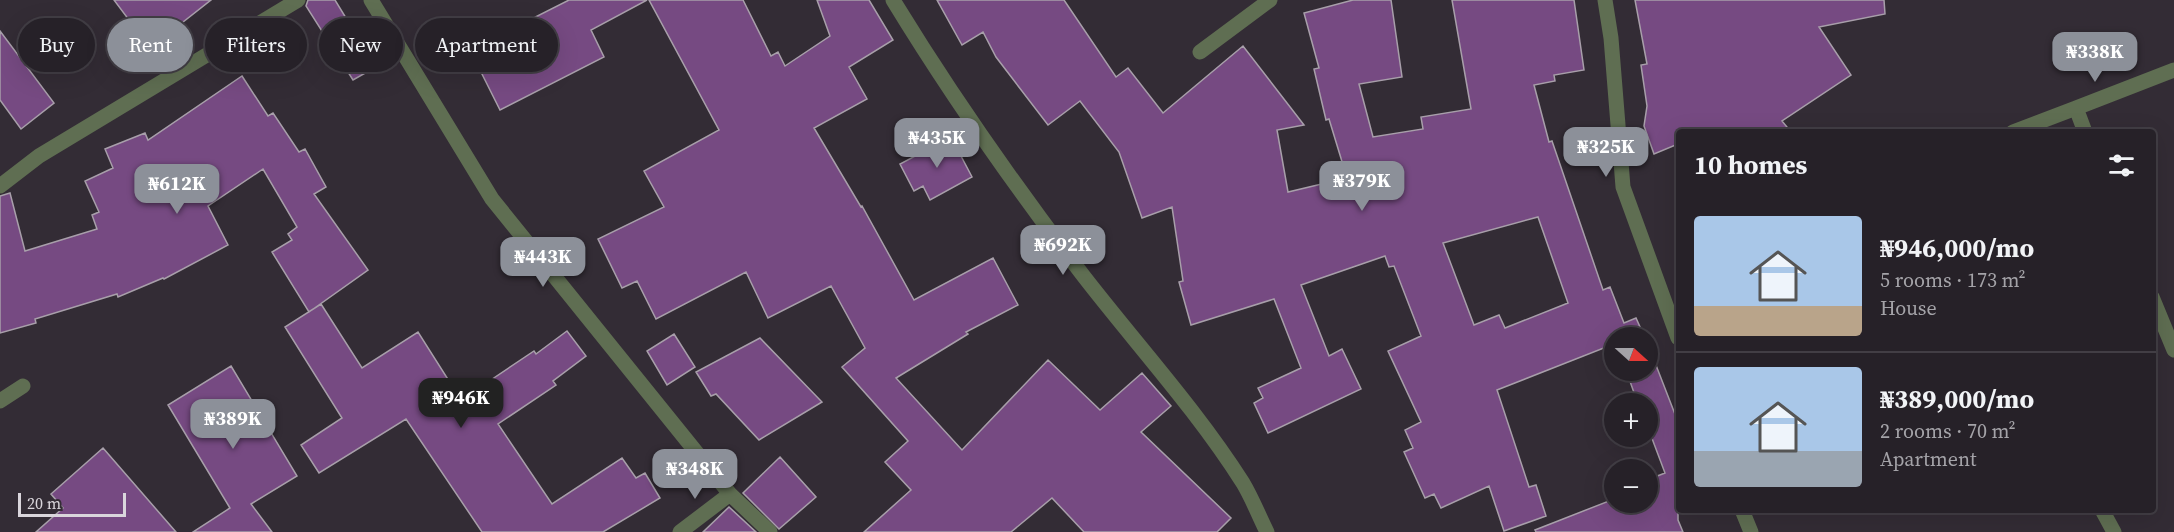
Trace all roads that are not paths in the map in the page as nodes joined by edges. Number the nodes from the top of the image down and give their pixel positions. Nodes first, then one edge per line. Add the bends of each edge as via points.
1 (298, 0) edge
2 (371, 0) edge
3 (893, 0) edge
4 (1270, 0) edge
5 (1605, 0) edge
6 (1200, 52) dead end
7 (2174, 70) edge
8 (2076, 108) junction
9 (2021, 129) edge
10 (2084, 129) edge
11 (0, 186) edge
12 (2156, 307) edge
13 (1676, 333) edge
14 (2174, 350) edge
15 (23, 386) dead end
16 (0, 401) edge
17 (730, 494) junction
18 (1743, 513) edge
19 (2104, 513) edge
20 (680, 532) edge
21 (770, 532) edge
22 (1267, 532) edge
23 (1751, 532) edge
24 (2114, 532) edge

1 - 11 street via 39,156
2 - 17 street via 492,199
3 - 22 street via 1013,180 1082,274 1206,428 1244,486
4 - 6 street
5 - 13 street via 1623,187
7 - 8 street
8 - 9 street
8 - 10 street
12 - 14 street
15 - 16 street
17 - 20 street
17 - 21 street
18 - 23 street
19 - 24 street

